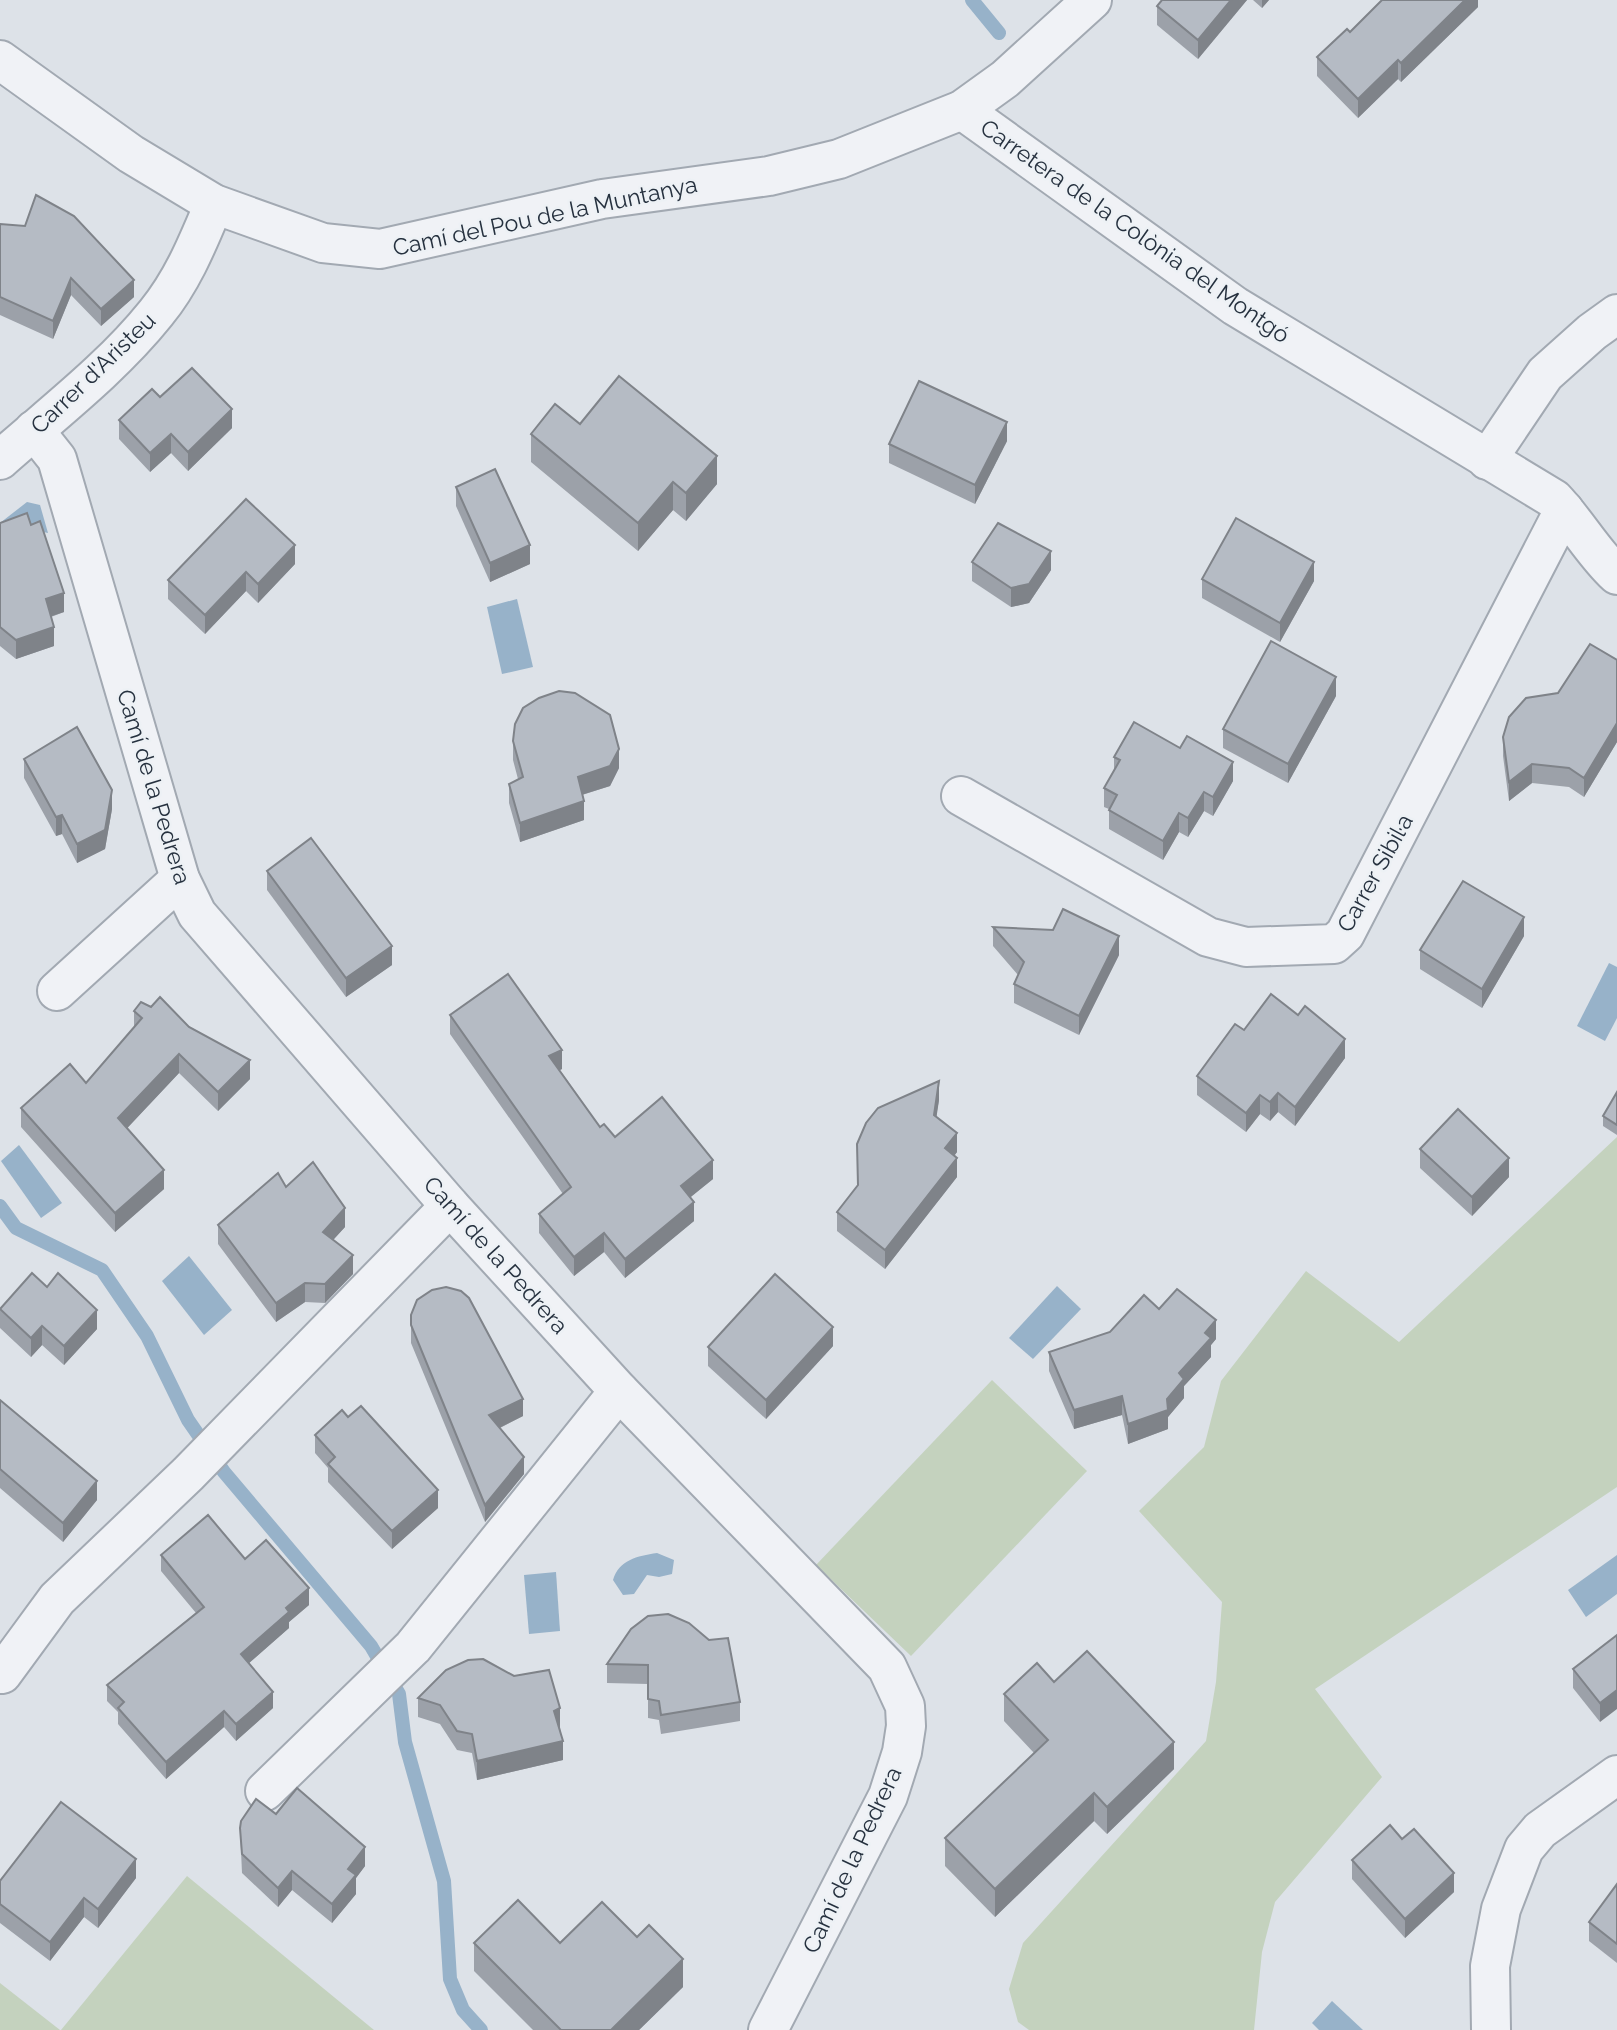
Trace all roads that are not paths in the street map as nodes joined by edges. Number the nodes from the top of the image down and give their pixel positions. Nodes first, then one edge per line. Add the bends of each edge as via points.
1 (1092, 0) edge
2 (0, 60) edge
3 (962, 110) junction
4 (214, 204) junction
5 (1617, 314) edge
6 (34, 430) junction
7 (0, 460) edge
8 (1487, 460) junction
9 (1564, 510) junction
10 (1617, 575) edge
11 (961, 796) dead end
12 (180, 879) junction
13 (57, 991) dead end
14 (450, 1206) junction
15 (619, 1391) junction
16 (2, 1674) dead end
17 (1617, 1775) edge
18 (265, 1791) dead end
19 (768, 2030) edge
20 (1491, 2030) edge

1 - 3 street, Camí del Pou de la Muntanya via 1005,79
2 - 4 street, Camí del Pou de la Muntanya via 131,154
3 - 4 street, Camí del Pou de la Muntanya via 839,159 769,176 602,199 401,247 323,243
3 - 8 street, Carretera de la Colònia del Montgó via 1235,306
4 - 6 street, Carrer d'Aristeu via 190,260 158,312 122,352
5 - 8 street via 1545,374
6 - 7 street, Carrer d'Aristeu
6 - 12 street, Camí de la Pedrera via 57,459
8 - 9 street, Carretera de la Colònia del Montgó via 1554,499
9 - 10 street, Carretera de la Colònia del Montgó
9 - 11 street, Carrer Sibil·a via 1345,934 1334,944 1246,947 1208,937
12 - 13 street
12 - 14 street, Camí de la Pedrera via 197,914
14 - 15 street, Camí de la Pedrera
14 - 16 street via 188,1474 57,1599
15 - 18 street via 413,1647
15 - 19 street, Camí de la Pedrera via 887,1667 905,1706 902,1752 888,1796
17 - 20 street via 1540,1830 1524,1849 1501,1909 1490,1966

